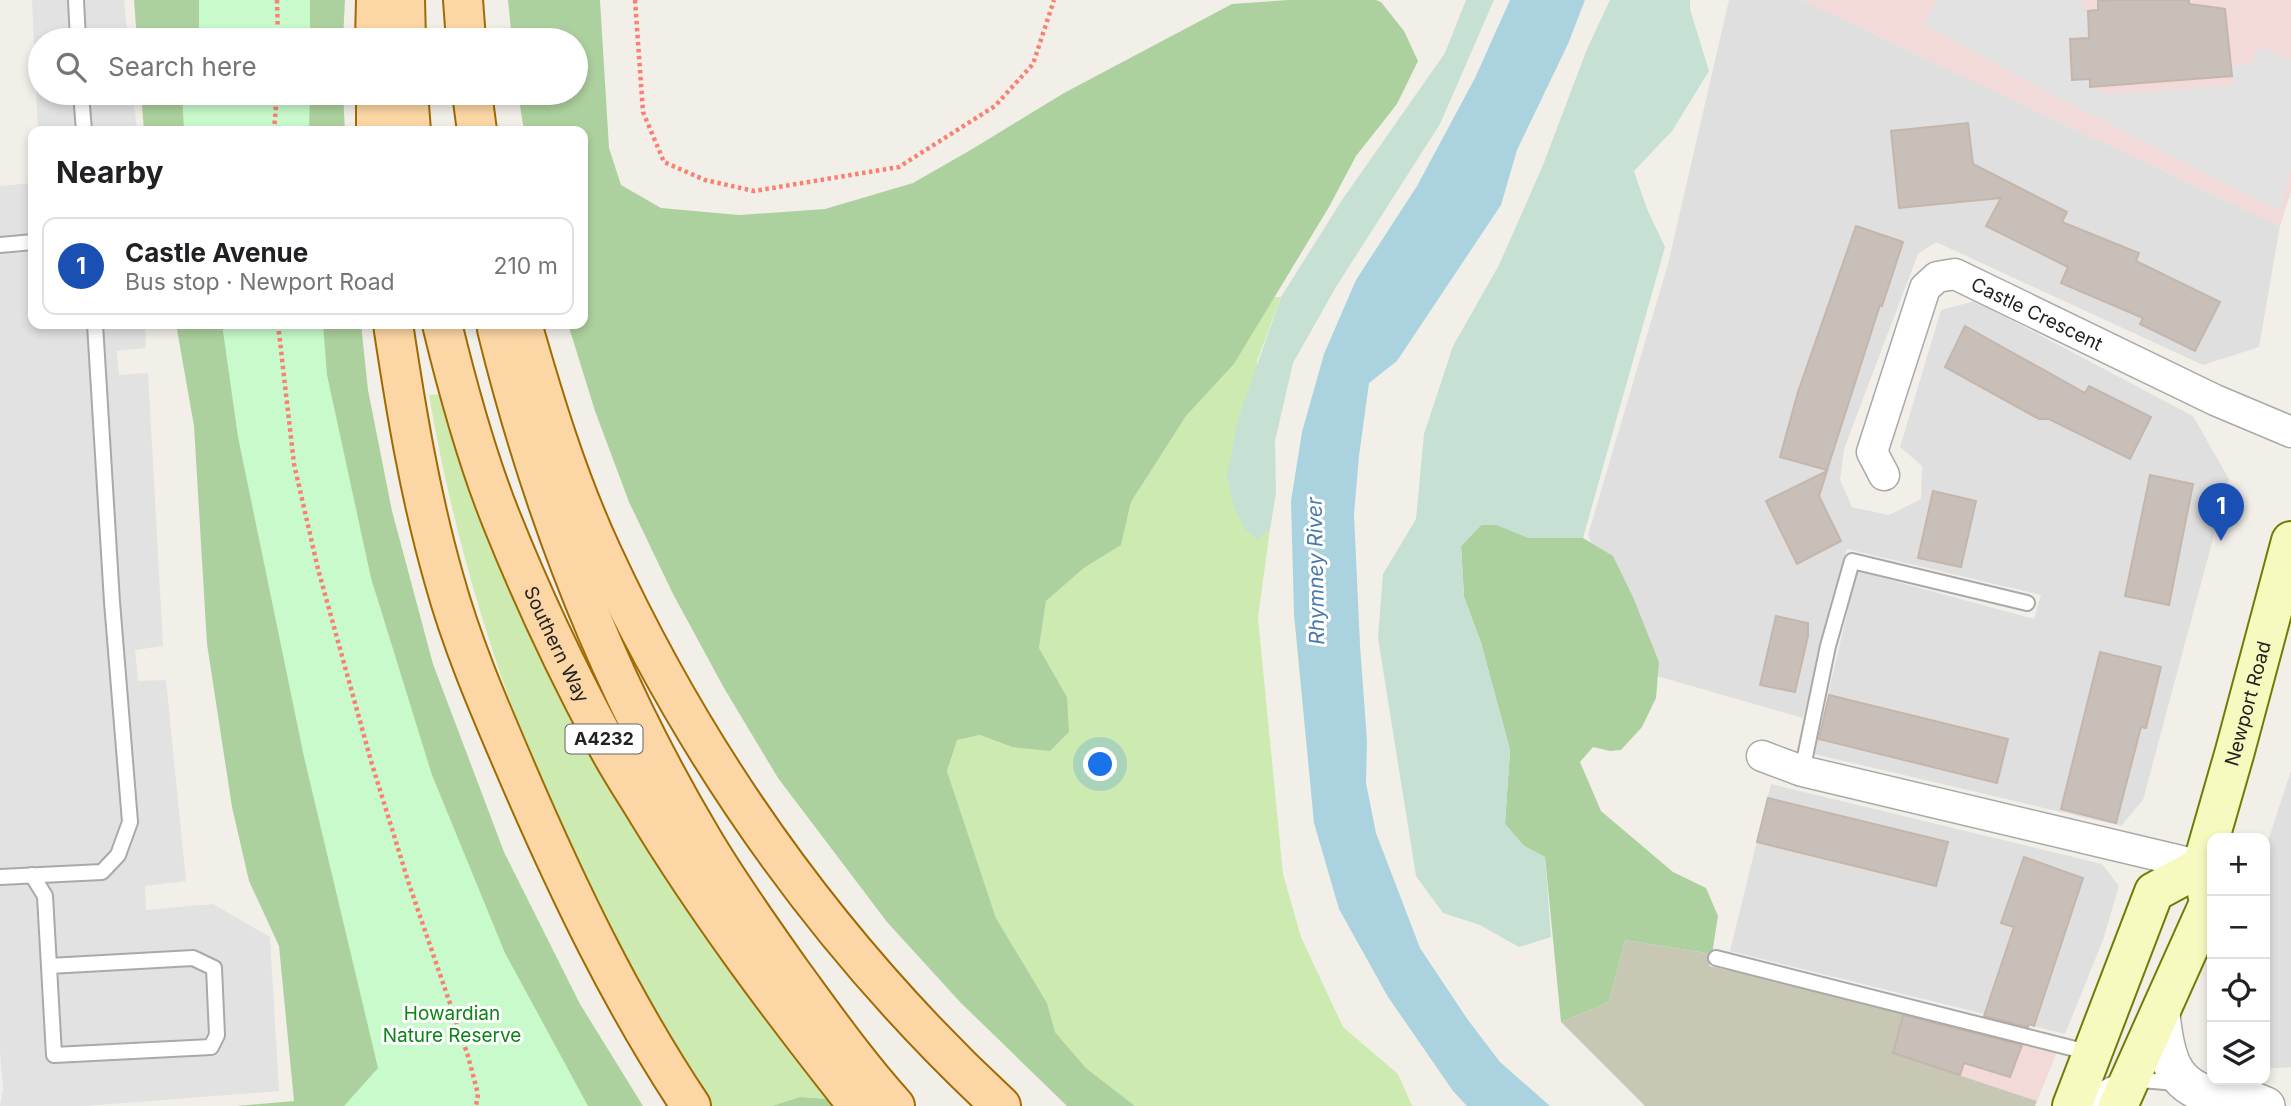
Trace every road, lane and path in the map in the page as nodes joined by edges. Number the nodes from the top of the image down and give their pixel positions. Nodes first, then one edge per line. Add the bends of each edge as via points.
1 (76, 0) edge
2 (278, 0) edge
3 (376, 0) edge
4 (405, 0) edge
5 (463, 0) edge
6 (635, 0) edge
7 (1054, 0) edge
8 (77, 28) edge
9 (278, 28) edge
10 (375, 28) edge
11 (405, 28) edge
12 (465, 28) edge
13 (82, 105) edge
14 (276, 105) edge
15 (376, 105) edge
16 (409, 105) edge
17 (474, 105) edge
18 (84, 126) edge
19 (274, 126) edge
20 (376, 126) edge
21 (411, 126) edge
22 (476, 126) edge
23 (28, 242) edge
24 (0, 245) edge
25 (95, 329) edge
26 (279, 329) edge
27 (394, 329) edge
28 (443, 329) edge
29 (497, 329) edge
30 (523, 329) edge
31 (2291, 432) edge
32 (1884, 475) dead end
33 (2291, 541) edge
34 (2027, 603) dead end
35 (1762, 756) dead end
36 (1802, 771) junction
37 (2202, 866) junction
38 (32, 875) junction
39 (0, 877) edge
40 (1716, 958) dead end
41 (49, 965) junction
42 (2161, 1014) junction
43 (2094, 1053) junction
44 (2185, 1084) junction
45 (2124, 1093) edge
46 (476, 1106) edge
47 (691, 1106) edge
48 (858, 1106) edge
49 (895, 1106) edge
50 (1001, 1106) edge
51 (2072, 1106) edge
52 (2094, 1106) edge
53 (2266, 1106) edge

1 - 8 lane
2 - 9 path
3 - 10 main road
4 - 11 main road
5 - 12 main road
6 - 7 path via 643,112 664,162 705,180 754,191 899,167 995,106 1033,64
13 - 18 lane
14 - 19 path
15 - 20 main road
16 - 21 main road
17 - 22 main road
23 - 24 lane
25 - 38 lane via 130,822 118,855 102,872
26 - 46 path via 294,464 318,569 371,761 468,1056 478,1094
27 - 47 main road via 410,439 444,580 469,653 555,862 618,987
28 - 48 main road, Southern Way / A4232 via 460,397 501,520 605,742 730,939
29 - 49 main road, A4232 via 545,499 585,603 646,738 754,920
30 - 50 main road via 543,398 601,552 719,769 830,924 886,991
31 - 32 street, Castle Crescent via 1955,274 1937,277 1925,288 1872,452
33 - 37 main road, Newport Road
34 - 36 lane via 1852,561 1828,646
35 - 36 street
36 - 37 street
37 - 42 main road, Newport Road via 2209,903
37 - 43 main road via 2154,892
38 - 39 lane
38 - 41 lane via 45,896
40 - 43 lane
41 - 41 lane via 54,1055 211,1047 218,1035 214,968 193,958
42 - 44 street via 2165,1047
42 - 45 main road, Newport Road
43 - 51 main road
44 - 45 lane
44 - 53 street
45 - 52 lane via 2110,1085 2099,1092

